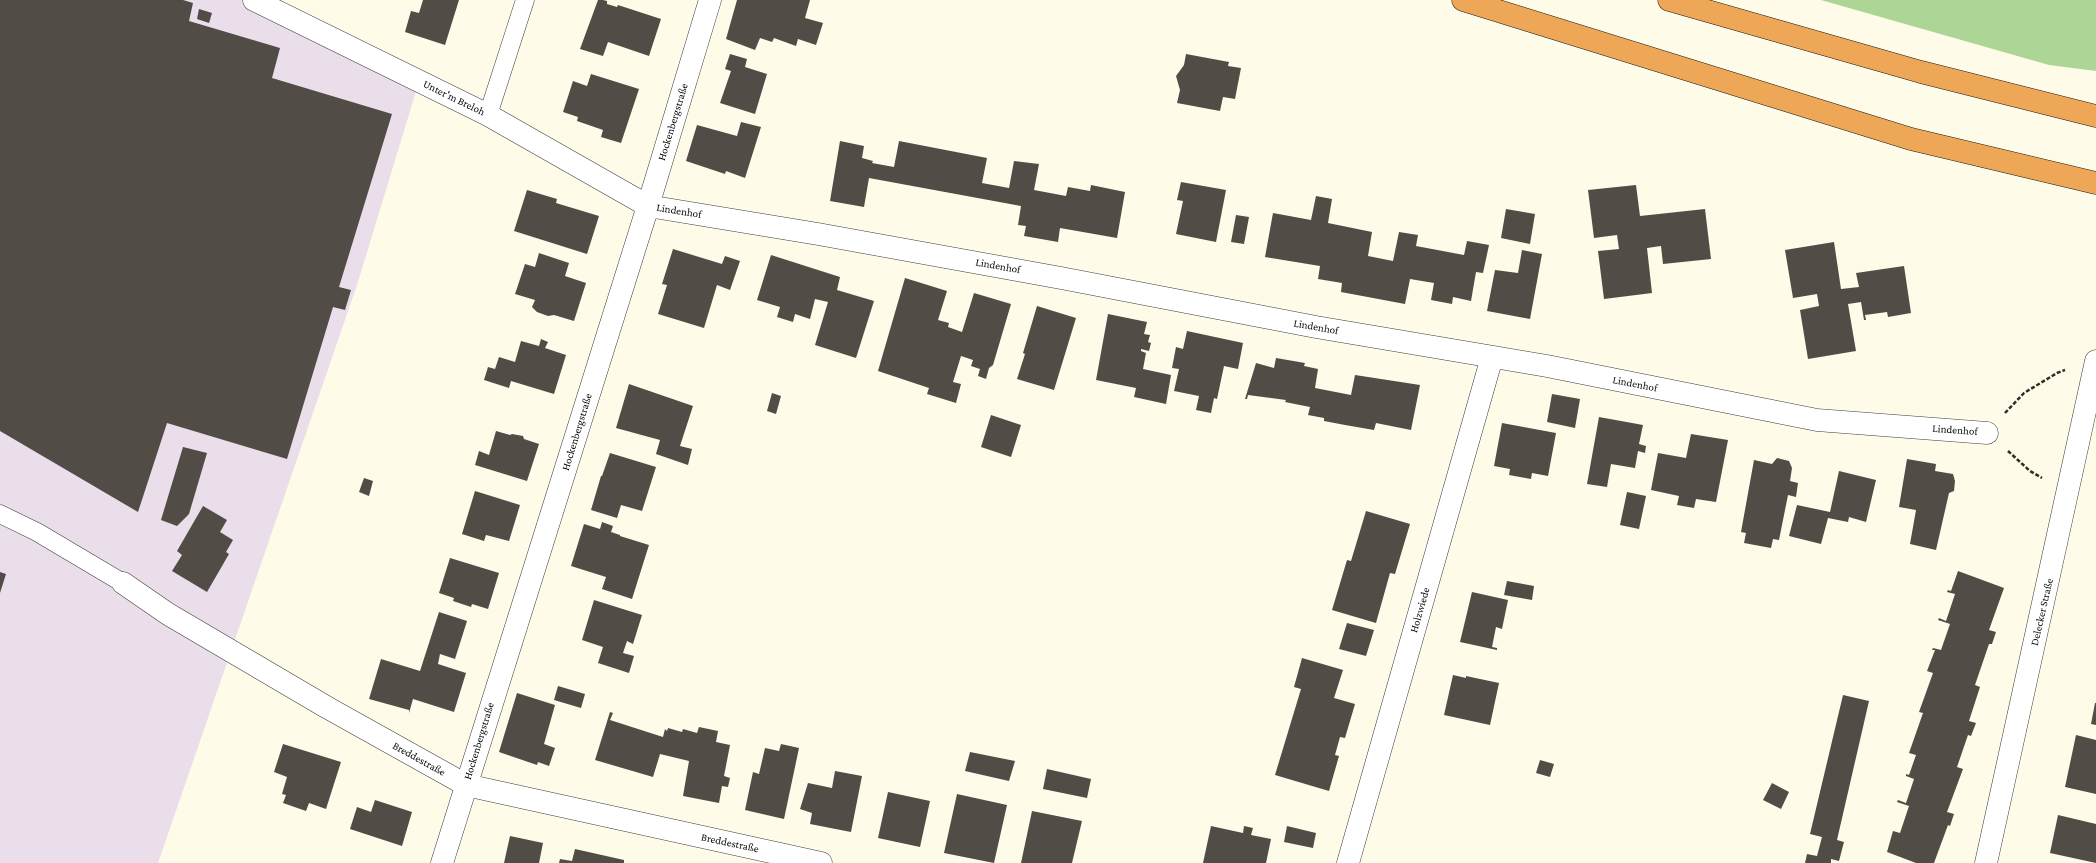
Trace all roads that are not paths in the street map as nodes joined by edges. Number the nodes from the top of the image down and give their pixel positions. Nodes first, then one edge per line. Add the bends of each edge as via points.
1 (254, 0) edge
2 (525, 0) edge
3 (710, 0) edge
4 (1462, 0) edge
5 (1669, 0) edge
6 (488, 115) junction
7 (2096, 116) edge
8 (2096, 183) edge
9 (648, 206) junction
10 (1492, 357) junction
11 (2094, 368) edge
12 (1987, 433) road end
13 (0, 514) edge
14 (123, 582) joint
15 (466, 785) junction
16 (442, 863) edge
17 (821, 863) edge
18 (1348, 863) edge
19 (1986, 863) edge

1 - 6 street, Unter'm Breloh
2 - 6 lane
3 - 9 street, Hockenbergstraße
4 - 8 highway via 1911,139
5 - 7 highway via 1921,72
6 - 9 street, Unter'm Breloh
9 - 10 street, Lindenhof via 842,238 1316,327
9 - 15 street, Hockenbergstraße
10 - 12 street, Lindenhof via 1818,420
10 - 18 street, Holzwiede
11 - 19 street, Delecker Straße
13 - 14 lane via 37,532
14 - 15 street, Breddestraße via 175,618
15 - 16 street, Hockenbergstraße
15 - 17 street, Breddestraße

